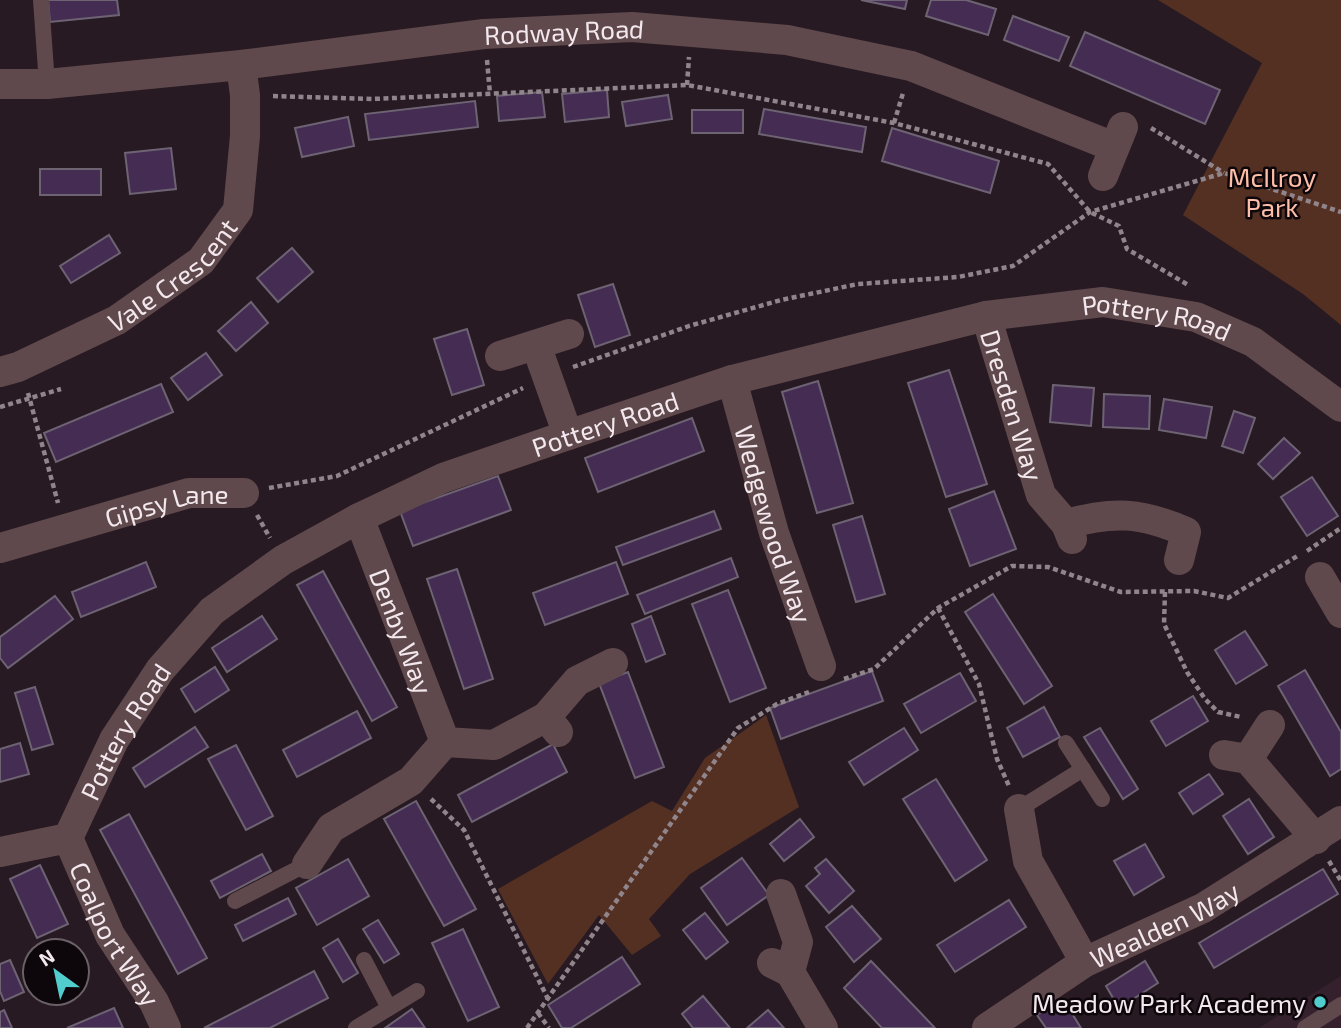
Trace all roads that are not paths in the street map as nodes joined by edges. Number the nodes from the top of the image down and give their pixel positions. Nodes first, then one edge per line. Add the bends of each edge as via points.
1 (41, 0) edge
2 (241, 65) junction
3 (0, 83) edge
4 (47, 84) junction
5 (1102, 176) dead end
6 (986, 316) junction
7 (569, 334) dead end
8 (536, 345) junction
9 (500, 356) dead end
10 (0, 372) edge
11 (732, 380) junction
12 (1341, 407) edge
13 (568, 435) junction
14 (244, 493) road end
15 (359, 518) junction
16 (0, 548) edge
17 (1180, 560) dead end
18 (613, 663) dead end
19 (825, 679) road end
20 (1270, 725) road end
21 (445, 742) junction
22 (1066, 743) dead end
23 (1083, 769) junction
24 (1101, 799) dead end
25 (1019, 809) joint
26 (1341, 821) edge
27 (68, 838) junction
28 (1316, 839) junction
29 (0, 852) edge
30 (307, 864) joint
31 (781, 894) dead end
32 (235, 901) dead end
33 (364, 960) dead end
34 (1085, 962) junction
35 (417, 991) dead end
36 (1341, 1005) edge
37 (389, 1008) junction
38 (166, 1028) edge
39 (356, 1028) edge
40 (823, 1028) edge
41 (987, 1028) edge
42 (1305, 1028) edge

1 - 4 lane
2 - 4 street, Rodway Road
2 - 5 street, Rodway Road via 484,34 632,27 787,40 911,66 1119,137
2 - 10 street, Vale Crescent via 245,95 238,210 201,261 117,320
3 - 4 street, Rodway Road
6 - 11 street, Pottery Road
6 - 12 street, Pottery Road via 1103,302 1196,317 1253,342
6 - 17 street, Dresden Way via 1041,495 1069,532 1120,514 1153,517 1186,532
7 - 8 street
8 - 9 street
8 - 13 street
11 - 13 street, Pottery Road
11 - 19 street, Wedgewood Way via 774,533
13 - 15 street, Pottery Road via 443,478
14 - 16 street, Gipsy Lane via 190,493
15 - 21 street, Denby Way
15 - 27 street, Pottery Road via 283,560 212,611 160,670 114,740
18 - 21 street via 577,681 552,725 494,745
20 - 28 street via 1236,757
21 - 30 street via 411,781 331,828
22 - 23 lane
23 - 24 lane
23 - 25 lane
25 - 34 street via 1028,861
26 - 28 street, Wealden Way
27 - 29 street
27 - 38 street, Coalport Way via 110,935
28 - 34 street, Wealden Way via 1203,908
30 - 32 lane
31 - 40 street via 798,942 781,968
33 - 37 lane
34 - 41 street, Wealden Way
35 - 37 lane
36 - 42 lane
37 - 39 lane

